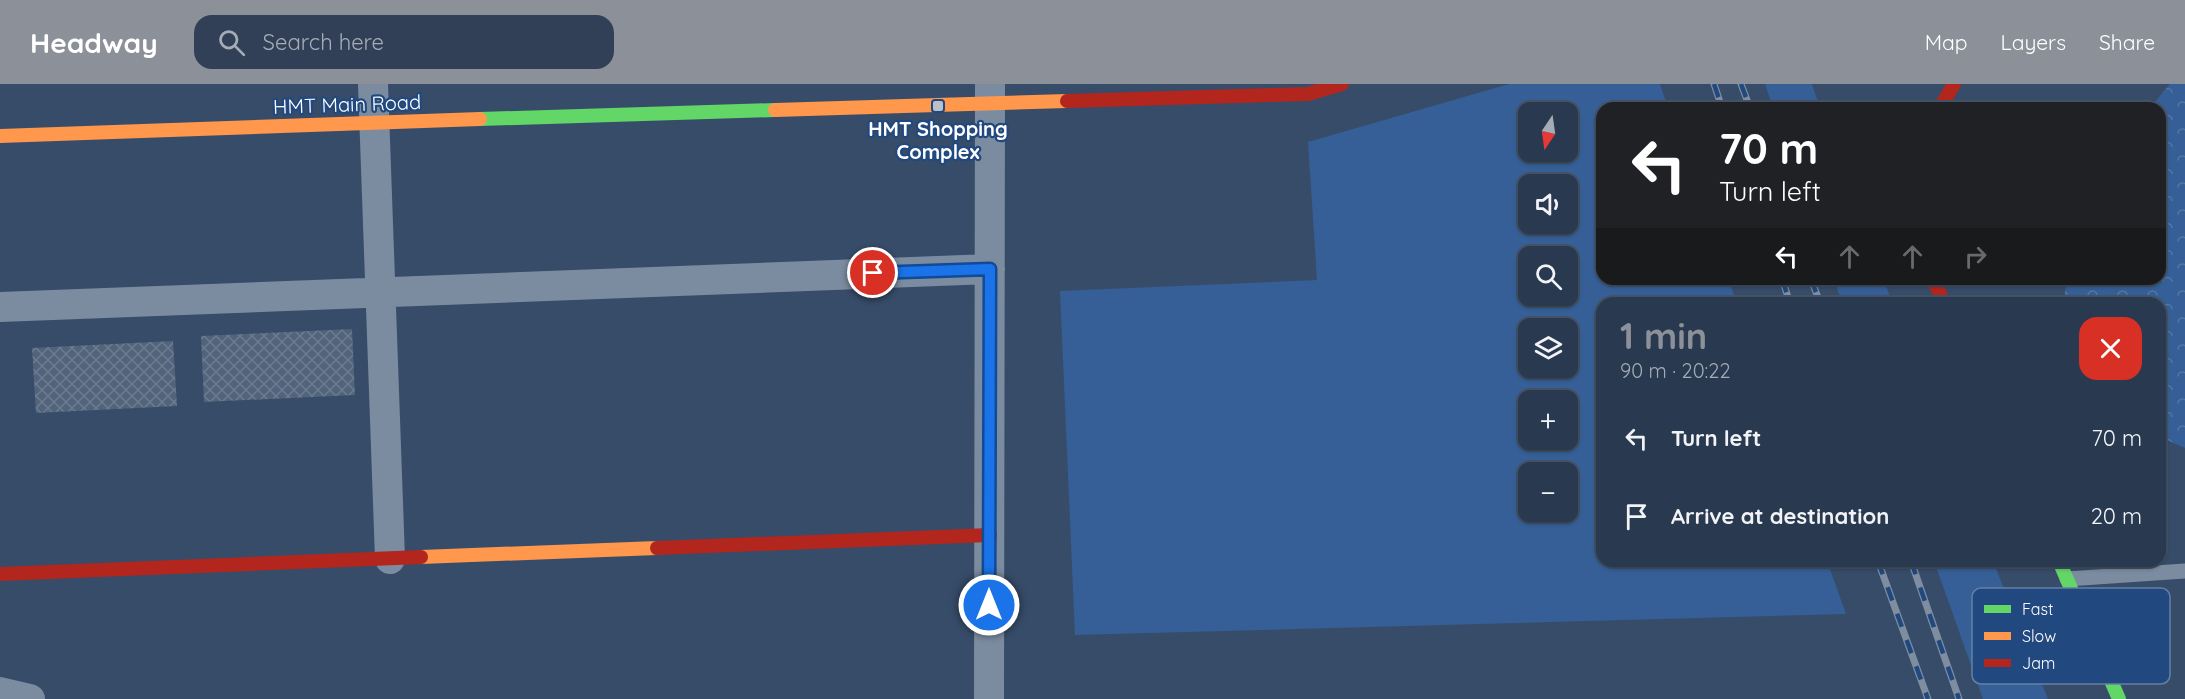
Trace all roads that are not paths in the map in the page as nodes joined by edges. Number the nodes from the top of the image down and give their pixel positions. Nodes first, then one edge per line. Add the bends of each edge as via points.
1 (373, 84) edge
2 (1342, 84) edge
3 (1954, 84) edge
4 (990, 94) edge
5 (1944, 102) edge
6 (375, 122) junction
7 (0, 136) edge
8 (990, 269) junction
9 (381, 292) junction
10 (0, 307) edge
11 (990, 535) junction
12 (390, 559) junction
13 (2061, 567) edge
14 (2185, 570) edge
15 (0, 574) edge
16 (2067, 579) junction
17 (2071, 588) edge
18 (2112, 684) edge
19 (0, 692) edge
20 (30, 699) edge
21 (989, 699) edge
22 (2119, 699) edge

1 - 6 street
2 - 4 street, HMT Main Road via 1308,94
3 - 5 street
4 - 6 street, HMT Main Road
4 - 8 street
6 - 7 street, HMT Main Road
6 - 9 street
8 - 9 street
8 - 11 street
9 - 10 street
9 - 12 street
11 - 12 street
11 - 21 street
12 - 15 street
13 - 16 street
14 - 16 lane
16 - 17 street
18 - 22 street
19 - 20 street

